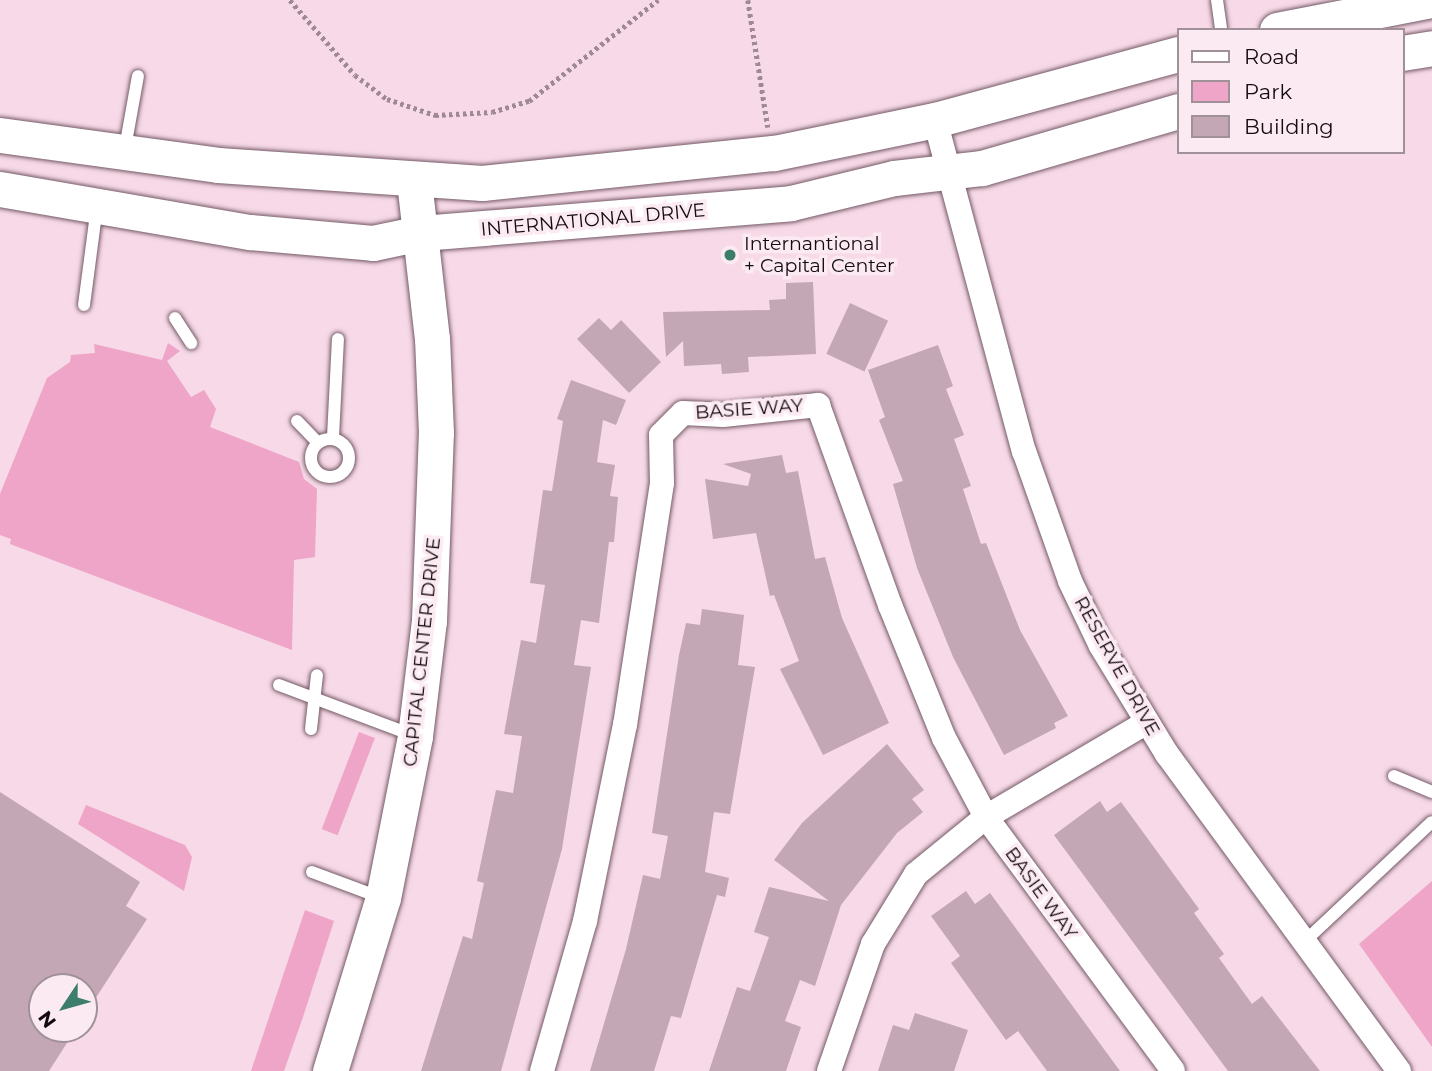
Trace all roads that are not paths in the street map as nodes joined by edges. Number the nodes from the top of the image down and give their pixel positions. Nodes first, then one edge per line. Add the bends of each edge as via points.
1 (1217, 0) edge
2 (1432, 0) edge
3 (1221, 28) edge
4 (1287, 28) edge
5 (1432, 48) edge
6 (1404, 53) edge
7 (1176, 55) edge
8 (138, 76) dead end
9 (1176, 112) edge
10 (935, 120) junction
11 (0, 135) edge
12 (124, 155) junction
13 (948, 171) junction
14 (414, 181) junction
15 (0, 189) edge
16 (97, 206) junction
17 (421, 233) junction
18 (84, 305) dead end
19 (175, 318) dead end
20 (338, 339) dead end
21 (191, 343) dead end
22 (297, 421) dead end
23 (333, 437) junction
24 (318, 443) junction
25 (317, 675) dead end
26 (279, 685) dead end
27 (316, 699) junction
28 (1147, 722) junction
29 (311, 729) dead end
30 (415, 736) junction
31 (1394, 776) dead end
32 (1432, 792) edge
33 (986, 817) junction
34 (1432, 822) edge
35 (312, 872) dead end
36 (383, 898) junction
37 (1304, 942) junction
38 (330, 1071) edge
39 (542, 1071) edge
40 (829, 1071) edge
41 (1173, 1071) edge
42 (1399, 1071) edge

1 - 3 lane
2 - 4 main road
5 - 6 main road
7 - 10 main road
8 - 12 lane
9 - 13 main road, INTERNATIONAL DRIVE via 982,168
10 - 13 street, RESERVE DRIVE
10 - 14 main road via 774,153 560,177
11 - 12 main road
12 - 14 main road
13 - 17 main road, INTERNATIONAL DRIVE via 894,178 791,203
13 - 28 street, RESERVE DRIVE via 1044,514 1101,646
14 - 17 main road, CAPITAL CENTER DRIVE
15 - 16 main road, INTERNATIONAL DRIVE
16 - 17 main road, INTERNATIONAL DRIVE via 250,233 373,243
16 - 18 lane
17 - 30 main road, CAPITAL CENTER DRIVE via 432,340 435,527
19 - 21 lane
20 - 23 lane
22 - 24 lane
23 - 24 lane
23 - 24 lane via 345,445 350,459 336,476 321,475 312,464
25 - 27 lane
26 - 27 lane
27 - 29 lane
27 - 30 lane
28 - 33 street
28 - 37 street, RESERVE DRIVE
30 - 36 main road, CAPITAL CENTER DRIVE
31 - 32 lane
33 - 39 street, BASIE WAY via 944,738 918,675 818,405 723,415 683,413 661,435 662,482 625,725 585,921
33 - 40 street via 951,841 901,894 873,944
33 - 41 street, BASIE WAY
34 - 37 lane
35 - 36 lane
36 - 38 main road, CAPITAL CENTER DRIVE
37 - 42 street, RESERVE DRIVE

